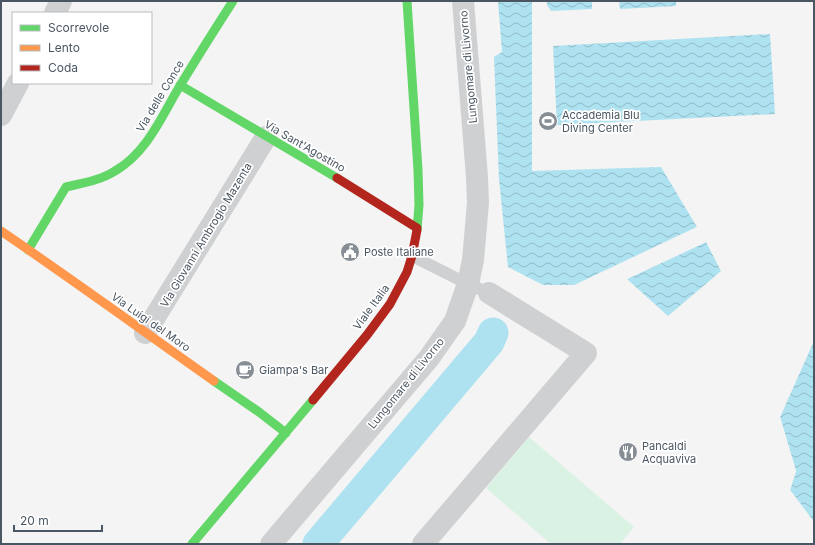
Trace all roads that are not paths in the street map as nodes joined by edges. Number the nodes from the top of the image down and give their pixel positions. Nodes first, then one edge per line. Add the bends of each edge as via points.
1 (61, 1) edge
2 (233, 1) edge
3 (407, 1) edge
4 (463, 1) edge
5 (56, 12) edge
6 (17, 84) edge
7 (180, 85) junction
8 (1, 115) edge
9 (266, 137) junction
10 (417, 228) junction
11 (1, 231) edge
12 (28, 250) junction
13 (412, 256) junction
14 (468, 284) junction
15 (489, 293) joint
16 (145, 333) junction
17 (286, 433) junction
18 (192, 544) edge
19 (271, 544) edge
20 (423, 544) edge

1 - 5 street
2 - 7 street, Via delle Conce
3 - 10 street, Viale Italia via 419,182
4 - 14 street, Lungomare di Livorno via 478,202 473,260
6 - 8 street
7 - 9 street, Via Sant'Agostino
7 - 12 street, Via delle Conce via 159,124 129,160 116,171 100,179 66,187
9 - 10 street, Via Sant'Agostino
9 - 16 street, Via Giovanni Ambrogio Mazenta
10 - 13 street, Viale Italia
11 - 12 street, Via Luigi del Moro
12 - 16 street, Via Luigi del Moro
13 - 14 lane
13 - 17 street, Viale Italia via 407,273 388,306
14 - 15 lane
14 - 19 street, Lungomare di Livorno via 455,321 429,358
15 - 20 street via 586,353
16 - 17 street, Via Luigi del Moro
17 - 18 street, Viale Italia

